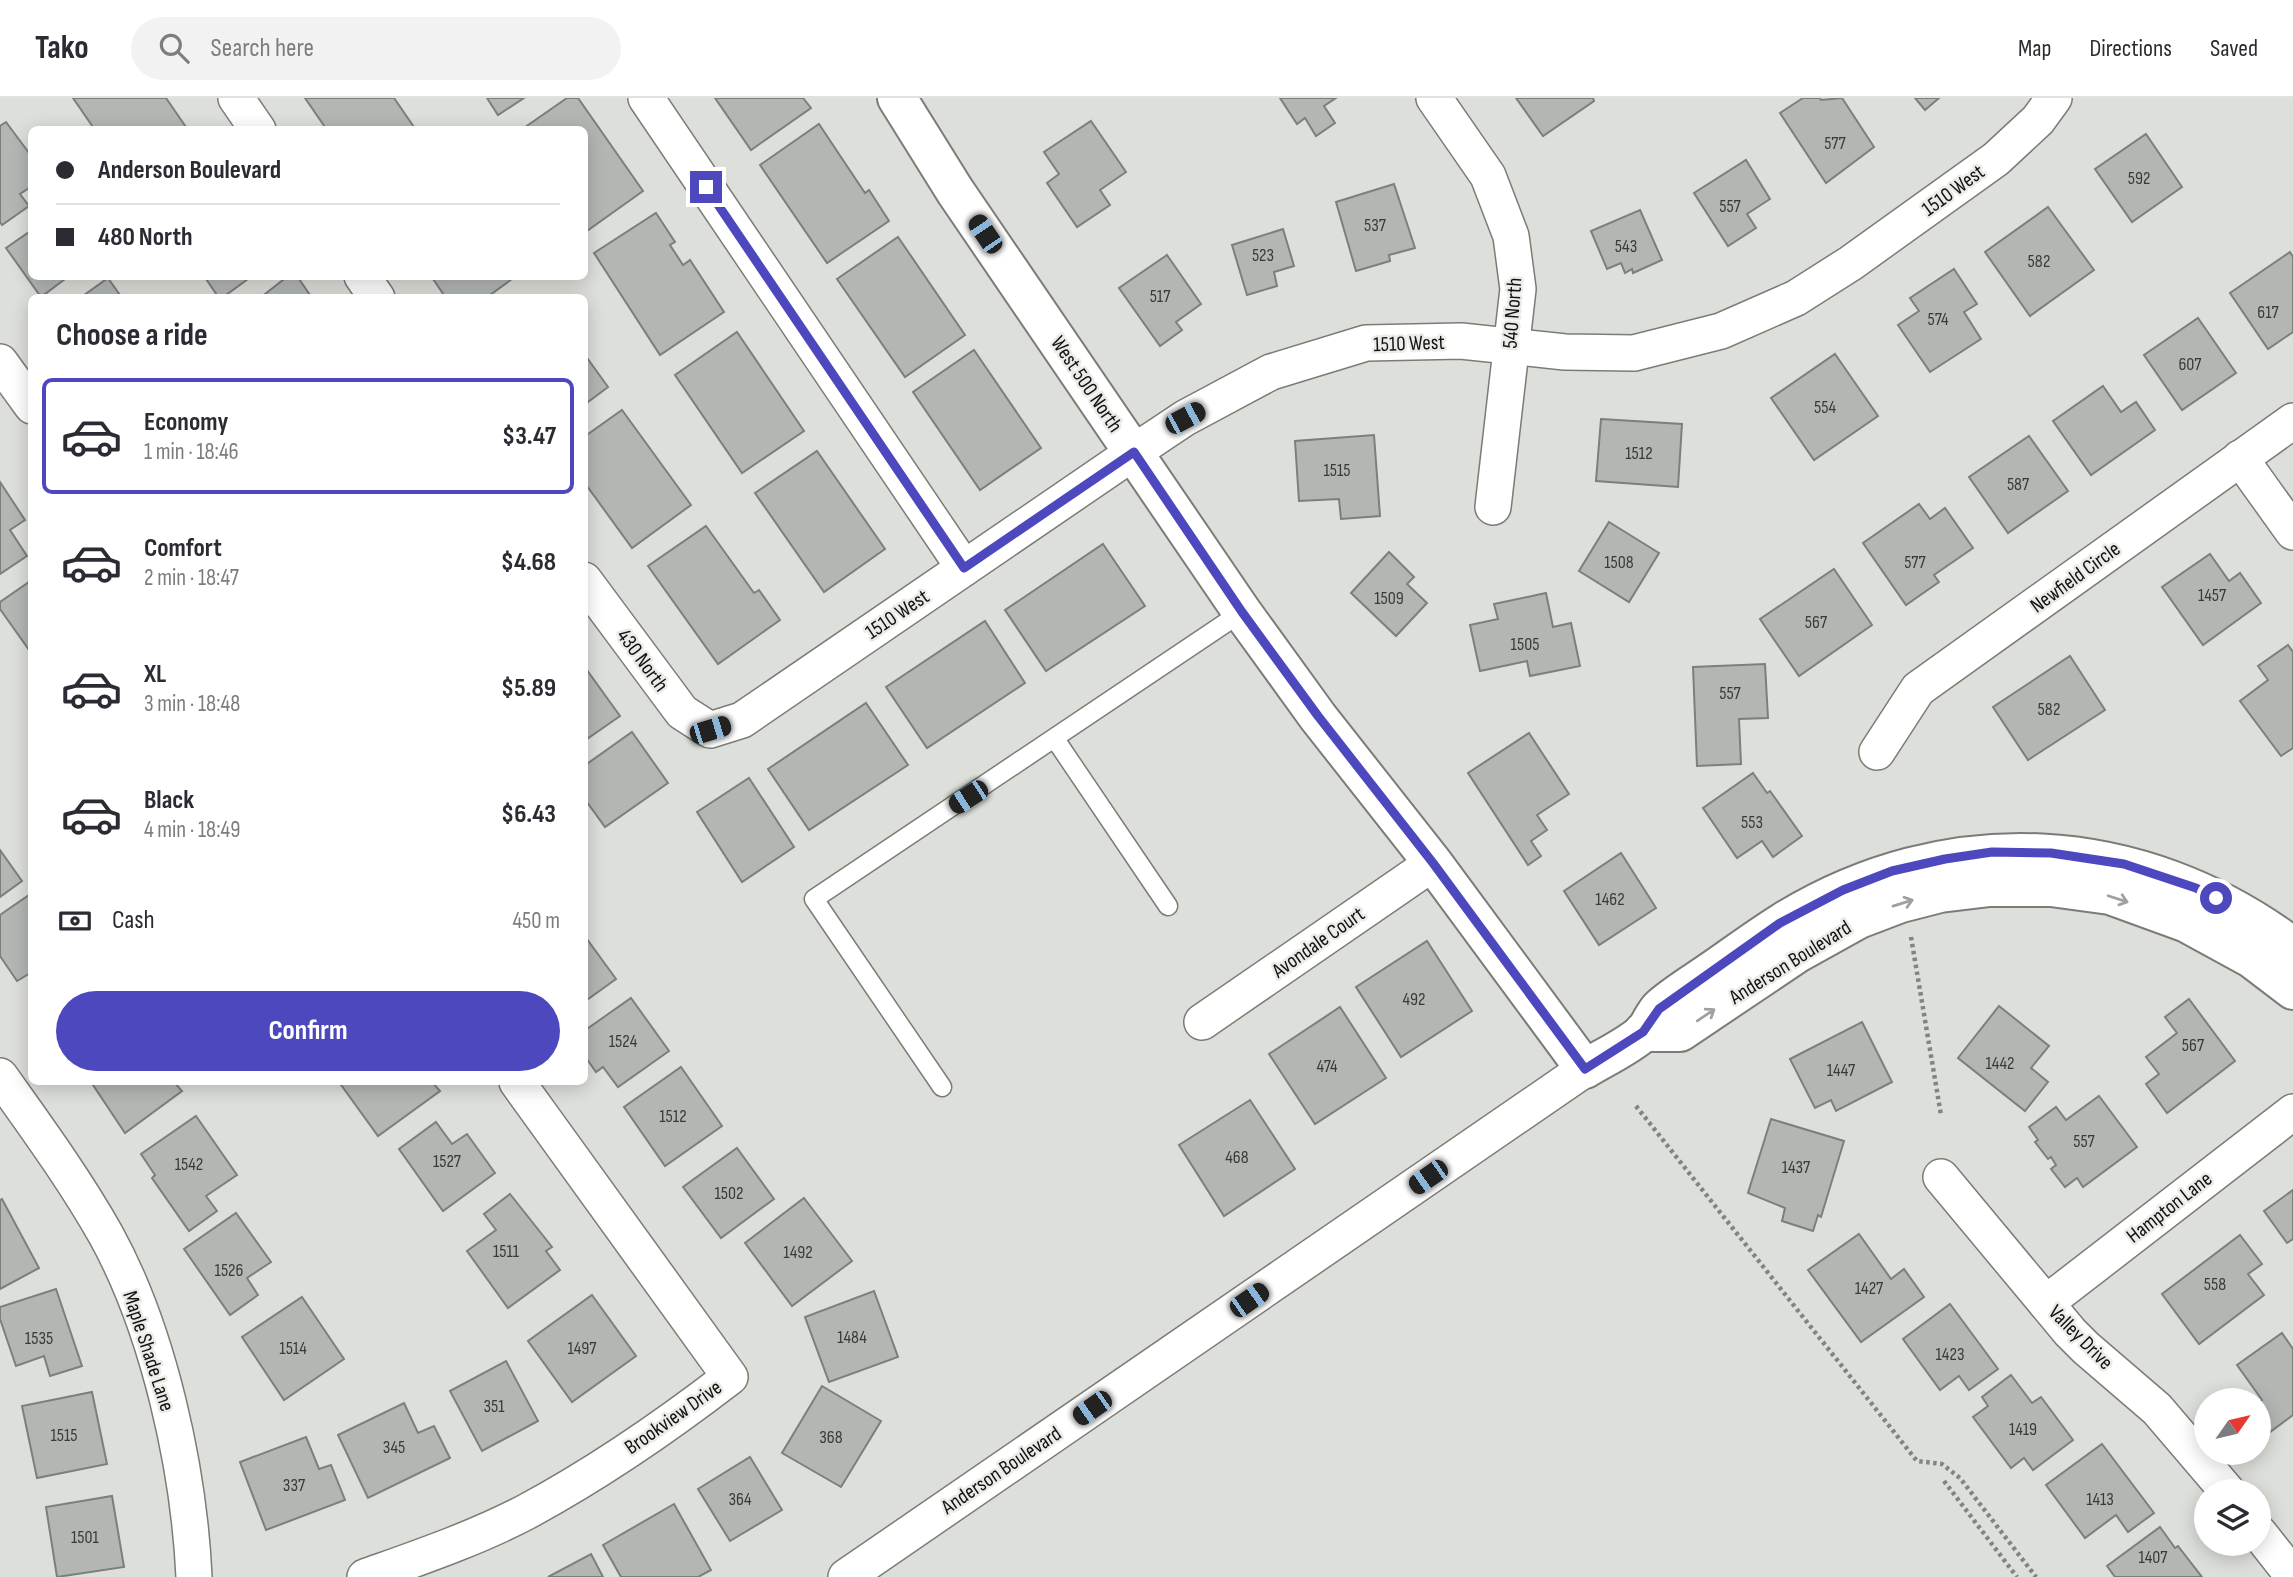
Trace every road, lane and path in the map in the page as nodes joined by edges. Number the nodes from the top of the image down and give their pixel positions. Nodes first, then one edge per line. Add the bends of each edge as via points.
1 (236, 98) edge
2 (646, 98) edge
3 (897, 98) edge
4 (1434, 98) edge
5 (2054, 98) edge
6 (255, 126) edge
7 (1510, 345) junction
8 (0, 362) edge
9 (28, 400) edge
10 (2293, 421) edge
11 (1134, 452) junction
12 (2240, 458) junction
13 (1493, 507) dead end
14 (2293, 532) edge
15 (964, 568) junction
16 (588, 585) edge
17 (1242, 612) junction
18 (710, 730) joint
19 (1055, 739) junction
20 (1877, 752) dead end
21 (1433, 863) junction
22 (1168, 906) dead end
23 (1911, 936) dead end
24 (2293, 947) edge
25 (2293, 990) edge
26 (1202, 1022) dead end
27 (1643, 1032) junction
28 (1585, 1069) junction
29 (0, 1076) edge
30 (519, 1085) edge
31 (942, 1087) dead end
32 (1636, 1106) dead end
33 (2293, 1112) edge
34 (1941, 1115) dead end
35 (1941, 1177) dead end
36 (2046, 1303) junction
37 (2217, 1479) edge
38 (1944, 1481) dead end
39 (2271, 1548) edge
40 (2293, 1576) edge
41 (194, 1577) edge
42 (365, 1577) edge
43 (846, 1577) edge
44 (2017, 1577) edge
45 (2036, 1577) edge

1 - 6 street
2 - 15 street
3 - 11 street, West 500 North via 955,191
4 - 7 street, 540 North via 1488,176 1511,236 1518,289
5 - 7 street, 1510 West via 2038,120 1996,159 1796,298 1721,331 1634,353
7 - 11 street, 1510 West via 1461,341 1366,344 1271,372 1185,418
7 - 13 street, 540 North
8 - 9 street
10 - 12 street, Newfield Circle
11 - 15 street, 1510 West
11 - 17 street, West 500 North
12 - 14 street
12 - 20 street, Newfield Circle via 1918,689
15 - 18 street, 1510 West via 742,720
16 - 18 street, 430 North via 682,712
17 - 19 lane
17 - 21 street, West 500 North
19 - 22 lane
19 - 31 lane via 814,899
21 - 26 street, Avondale Court
21 - 28 street, West 500 North
23 - 34 path
24 - 27 street, Anderson Boulevard via 2256,919 2196,888 2124,864 2051,853 1992,852 1892,871 1809,906 1659,1009
27 -> 25 street, Anderson Boulevard via 1680,1032 1796,954 1859,919 1940,893 1990,887 2050,887 2110,895 2187,923 2251,958
27 - 28 street, Anderson Boulevard
28 - 43 street, Anderson Boulevard
29 - 41 street, Maple Shade Lane via 107,1237 144,1321 176,1435
30 - 42 street, Brookview Drive via 730,1377 674,1420 523,1514
32 - 45 path via 1917,1461 1942,1464 1960,1478
33 - 36 street, Hampton Lane
35 - 36 street, Valley Drive
36 - 37 street, Valley Drive via 2086,1349 2157,1409
38 - 44 path
39 - 40 street

